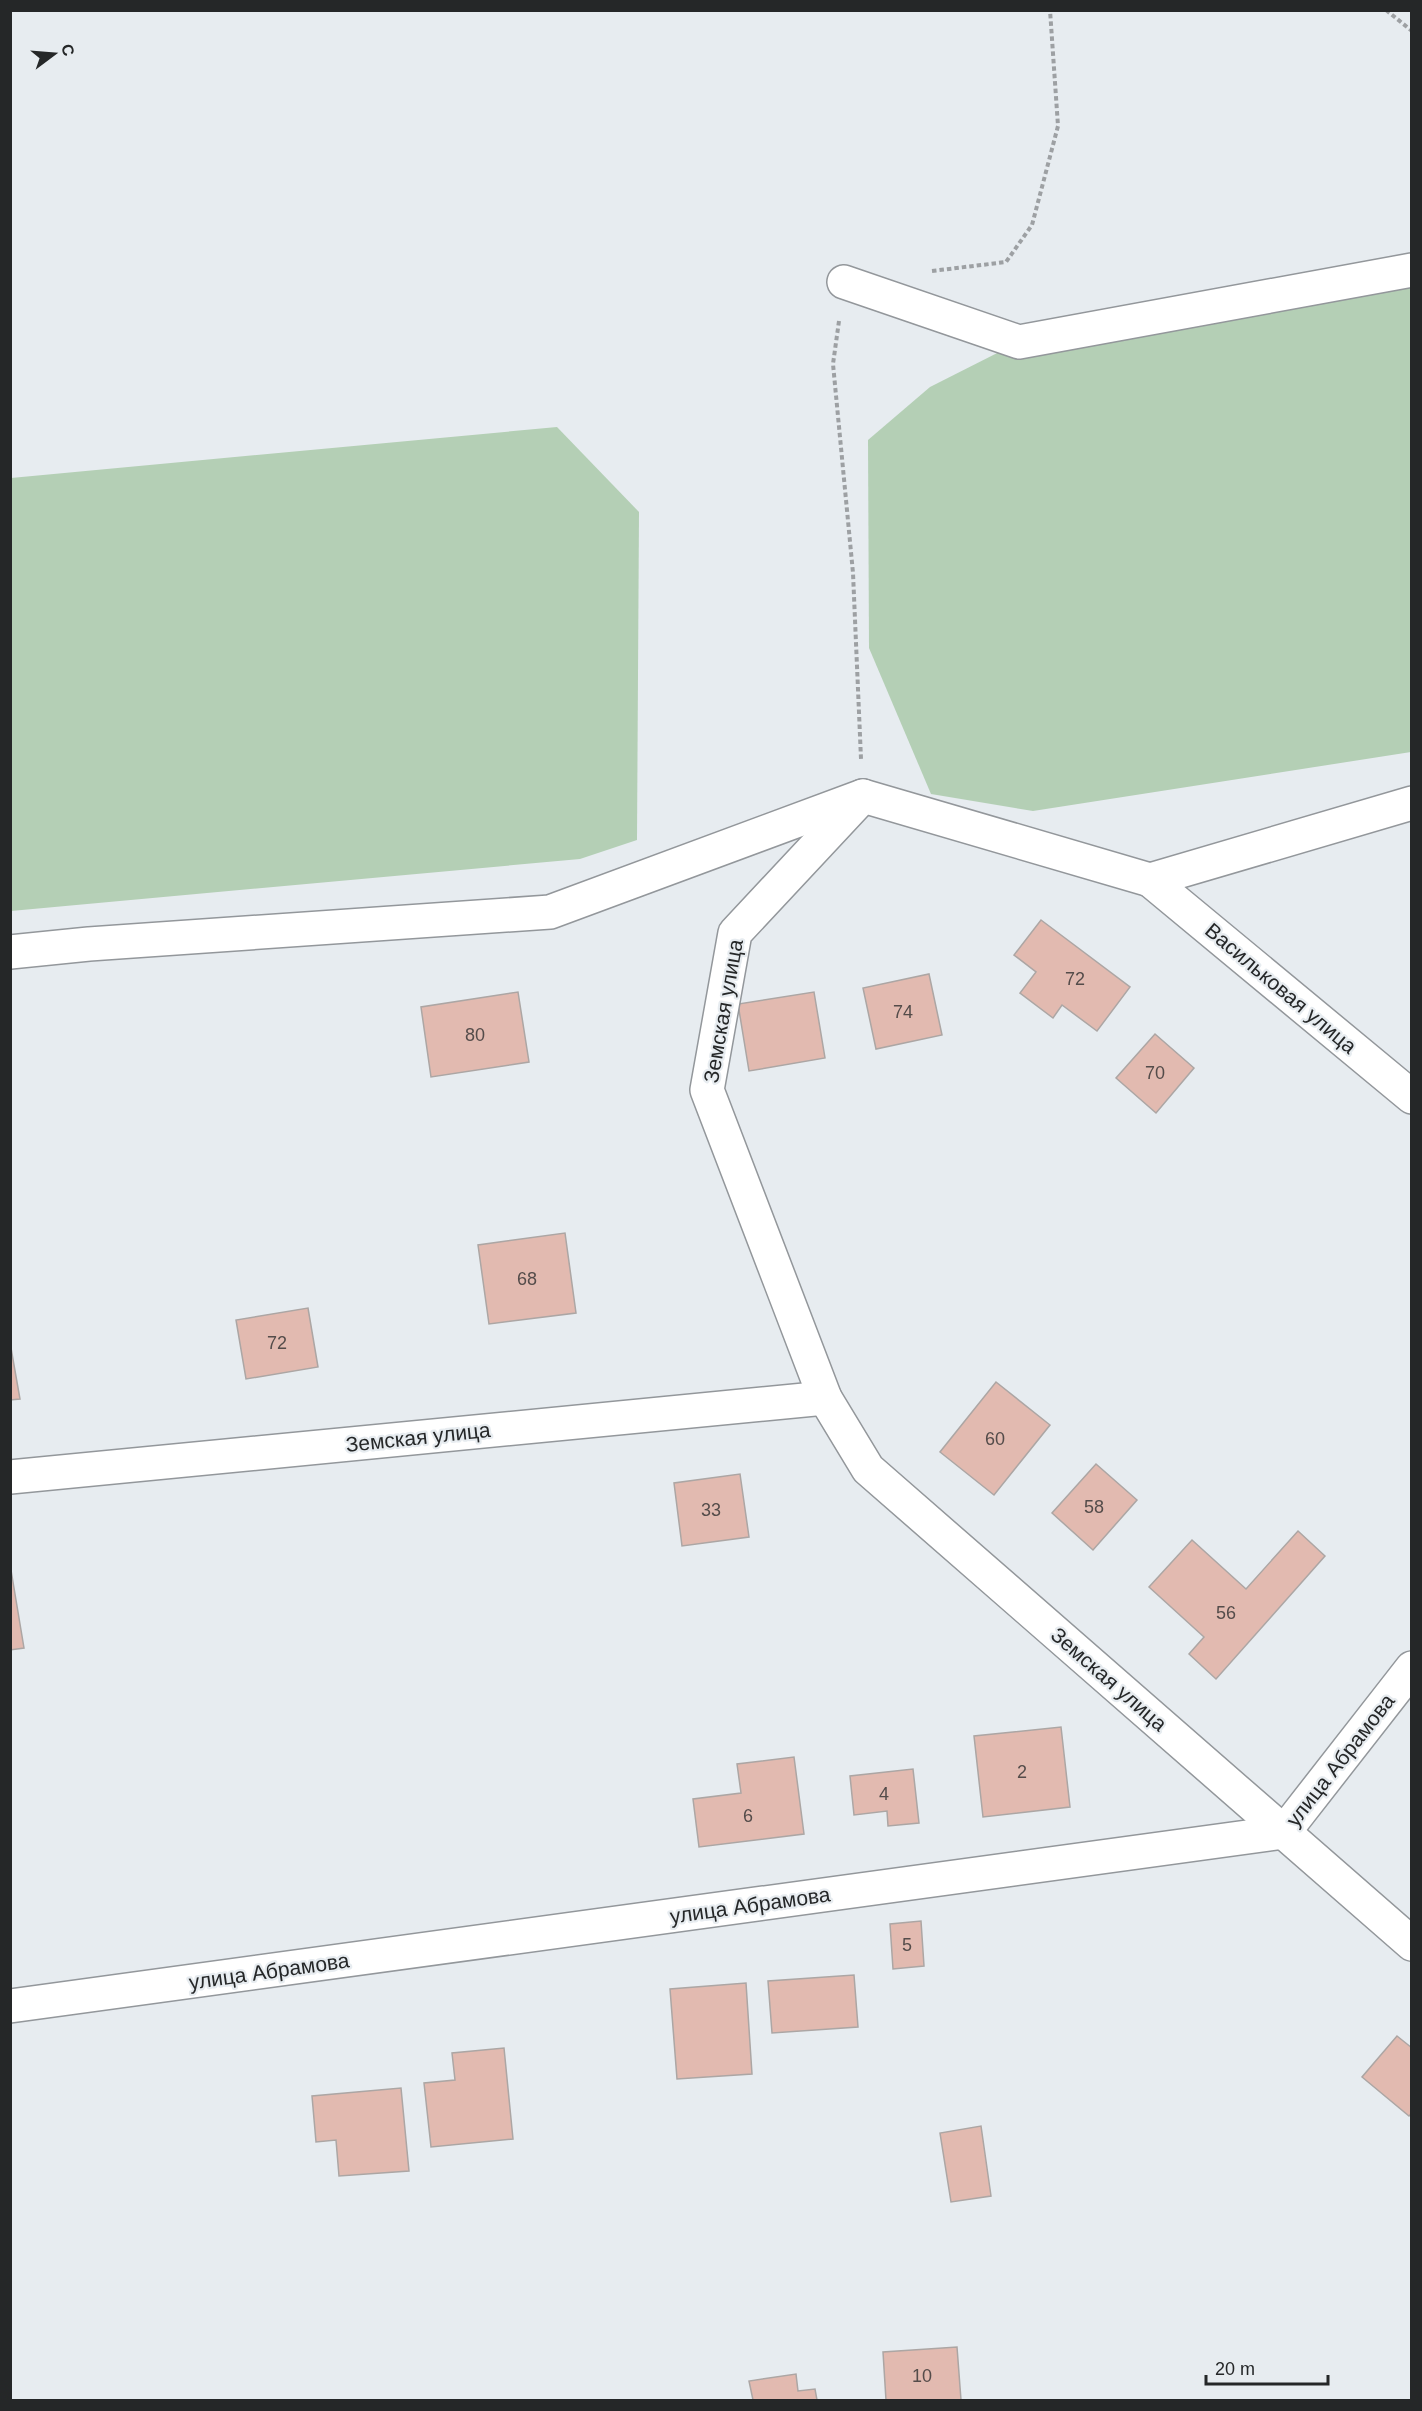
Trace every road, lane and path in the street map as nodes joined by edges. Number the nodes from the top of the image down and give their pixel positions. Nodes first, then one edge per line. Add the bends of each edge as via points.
1 (1050, 10) edge
2 (1386, 10) edge
3 (1412, 31) edge
4 (1412, 270) edge
5 (925, 272) dead end
6 (844, 282) joint
7 (863, 796) junction
8 (1412, 802) edge
9 (1150, 880) junction
10 (10, 952) edge
11 (1412, 1097) edge
12 (825, 1398) junction
13 (10, 1477) edge
14 (1412, 1668) edge
15 (1284, 1832) junction
16 (1412, 1944) edge
17 (10, 2006) edge

1 - 5 path via 1058,126 1032,225 1006,262
2 - 3 path
4 - 6 street via 1019,342
6 - 7 path via 833,364 853,573
7 - 9 street
7 - 10 street via 550,912
7 - 12 street, Земская улица via 735,933 707,1090
8 - 9 street
9 - 11 street, Васильковая улица
12 - 13 street, Земская улица
12 - 15 street, Земская улица via 868,1469
14 - 15 street, улица Абрамова
15 - 16 street, Земская улица
15 - 17 street, улица Абрамова

